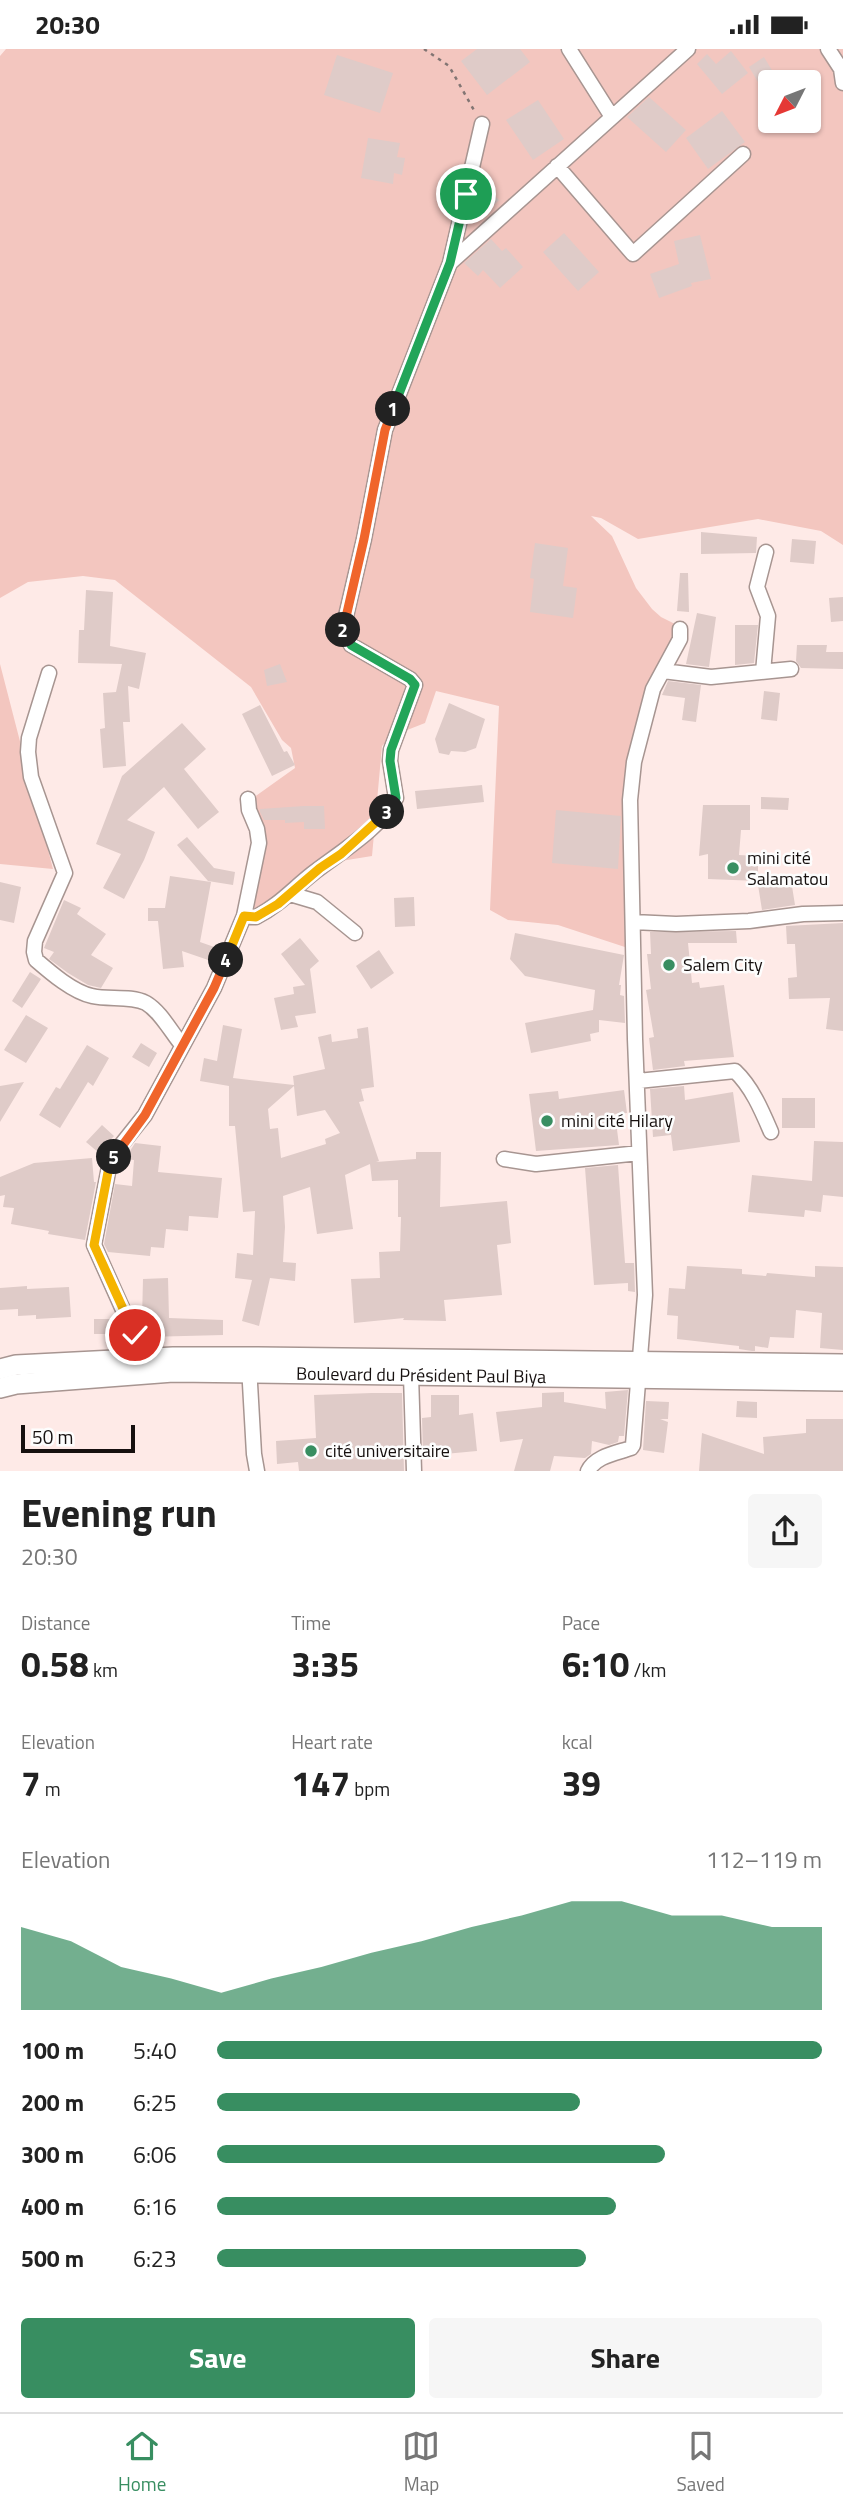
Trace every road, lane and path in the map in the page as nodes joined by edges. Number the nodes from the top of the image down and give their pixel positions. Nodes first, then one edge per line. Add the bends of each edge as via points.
1 (425, 49) edge
2 (569, 49) edge
3 (688, 49) edge
4 (828, 49) edge
5 (843, 83) edge
6 (612, 117) junction
7 (482, 124) joint
8 (743, 154) dead end
9 (557, 166) junction
10 (450, 263) junction
11 (766, 552) dead end
12 (680, 629) dead end
13 (791, 669) dead end
14 (663, 671) junction
15 (764, 672) junction
16 (49, 673) dead end
17 (248, 799) dead end
18 (290, 894) junction
19 (843, 913) edge
20 (244, 916) junction
21 (633, 922) junction
22 (355, 933) dead end
23 (181, 1045) junction
24 (638, 1081) junction
25 (771, 1132) dead end
26 (639, 1153) junction
27 (505, 1159) dead end
28 (145, 1359) junction
29 (843, 1364) edge
30 (249, 1365) junction
31 (0, 1369) edge
32 (640, 1370) junction
33 (411, 1375) junction
34 (843, 1381) edge
35 (0, 1388) edge
36 (257, 1471) edge
37 (414, 1471) edge
38 (588, 1471) edge

1 - 7 path via 449,66
2 - 6 street
3 - 6 street
4 - 5 street via 841,69
6 - 9 street
7 - 10 street
8 - 9 street via 633,254
9 - 10 street
10 - 18 street via 385,430 343,629 351,645 415,685 391,750 396,798 351,845
11 - 15 street via 757,587 768,616
12 - 14 street via 680,639
13 - 15 street
14 - 15 street via 702,677
14 - 21 street via 653,689 634,762 629,837
16 - 23 street via 28,753 31,777 65,873 33,952 36,960 81,992 145,1002
17 - 20 street via 259,843
18 - 20 street via 256,917
18 - 22 street via 317,902
19 - 21 street via 803,913 749,922
20 - 23 street via 214,988
21 - 24 street
23 - 28 street via 145,1115 109,1167 94,1245
24 - 25 street via 735,1071
24 - 26 street
26 - 27 street via 536,1164
26 - 32 street via 645,1295
28 - 30 main road, Boulevard du Président Paul Biya
28 - 31 main road, Boulevard du Président Paul Biya
29 - 32 main road, Boulevard du Président Paul Biya
30 - 32 main road, Boulevard du Président Paul Biya
30 - 33 main road, Boulevard du Président Paul Biya
30 - 35 main road, Boulevard du Président Paul Biya
30 - 36 street
32 - 33 main road, Boulevard du Président Paul Biya
32 - 34 main road, Boulevard du Président Paul Biya
32 - 38 street via 633,1445 598,1460
33 - 37 street

